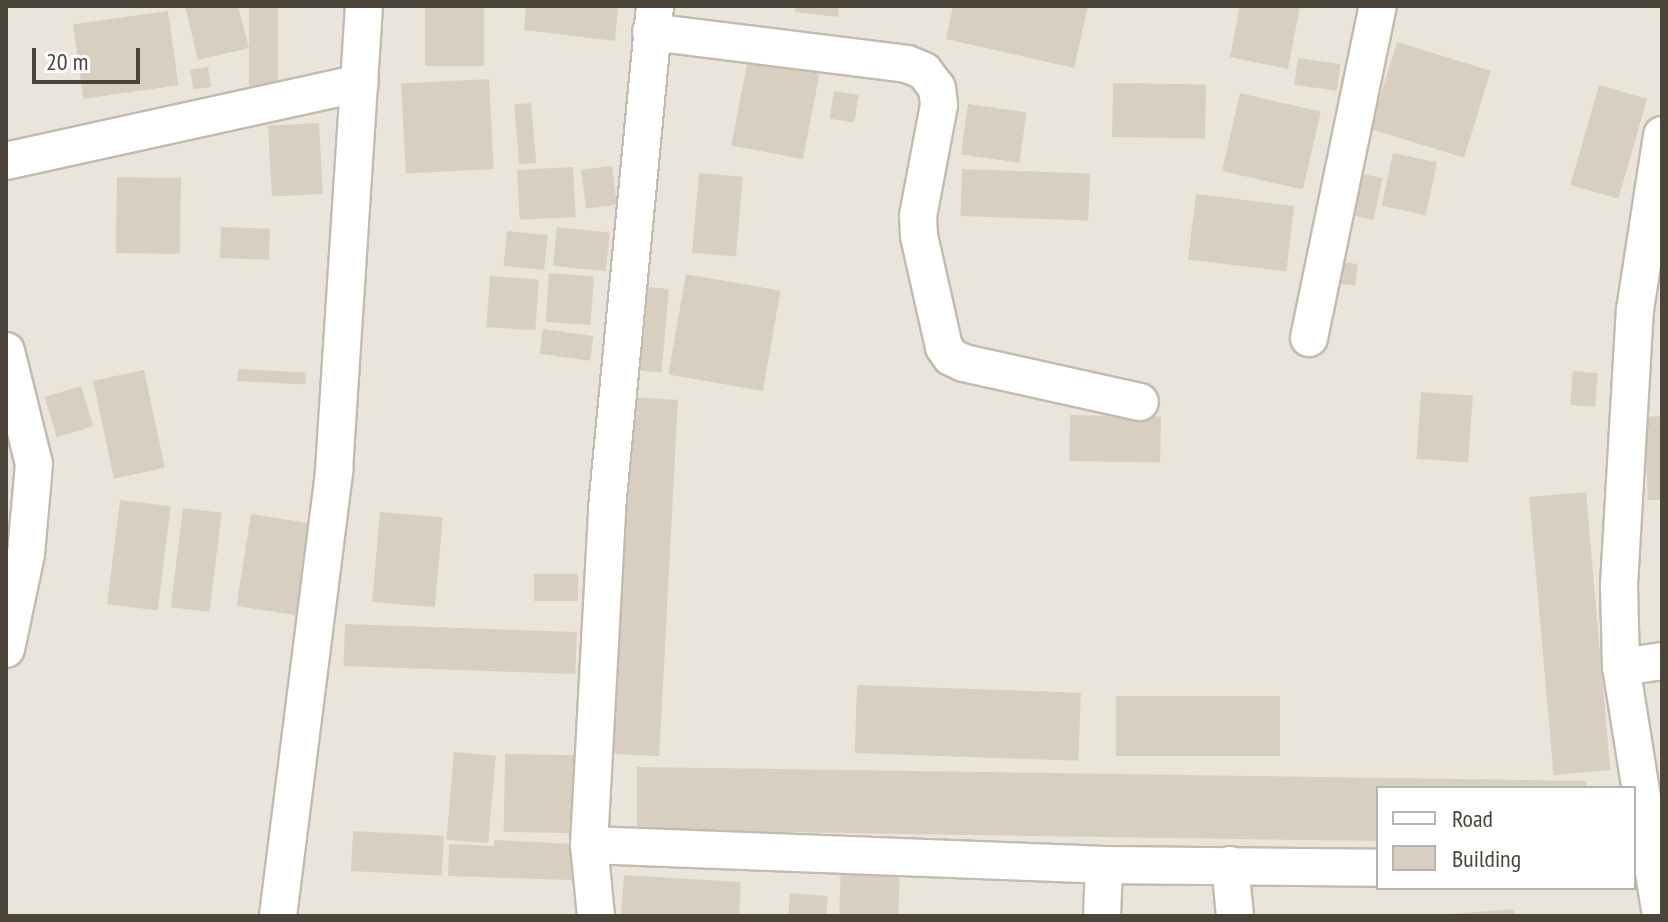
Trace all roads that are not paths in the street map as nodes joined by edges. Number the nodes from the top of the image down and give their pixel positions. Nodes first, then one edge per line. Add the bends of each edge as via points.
1 (364, 6) edge
2 (1378, 6) edge
3 (653, 19) edge
4 (360, 83) junction
5 (1662, 135) edge
6 (6, 161) edge
7 (1648, 309) edge
8 (1309, 338) dead end
9 (6, 351) edge
10 (1140, 402) dead end
11 (6, 649) edge
12 (1662, 661) edge
13 (1621, 667) junction
14 (1634, 786) edge
15 (1636, 807) edge
16 (589, 845) junction
17 (1104, 865) junction
18 (1230, 865) junction
19 (1376, 868) edge
20 (1643, 873) edge
21 (278, 916) edge
22 (596, 916) edge
23 (1102, 916) edge
24 (1235, 916) edge
25 (1661, 916) edge

1 - 4 street
2 - 8 street
3 - 10 street via 924,71 937,88 939,105 918,216 919,236 944,347 964,363
3 - 16 street via 607,508
4 - 6 street
4 - 21 street via 334,470
5 - 7 street
7 - 13 street via 1624,463
9 - 11 street via 34,464 26,554
12 - 13 street
13 - 14 street
15 - 20 street
16 - 17 street
16 - 22 street
17 - 18 street
17 - 23 street
18 - 19 street
18 - 24 street
20 - 25 street

